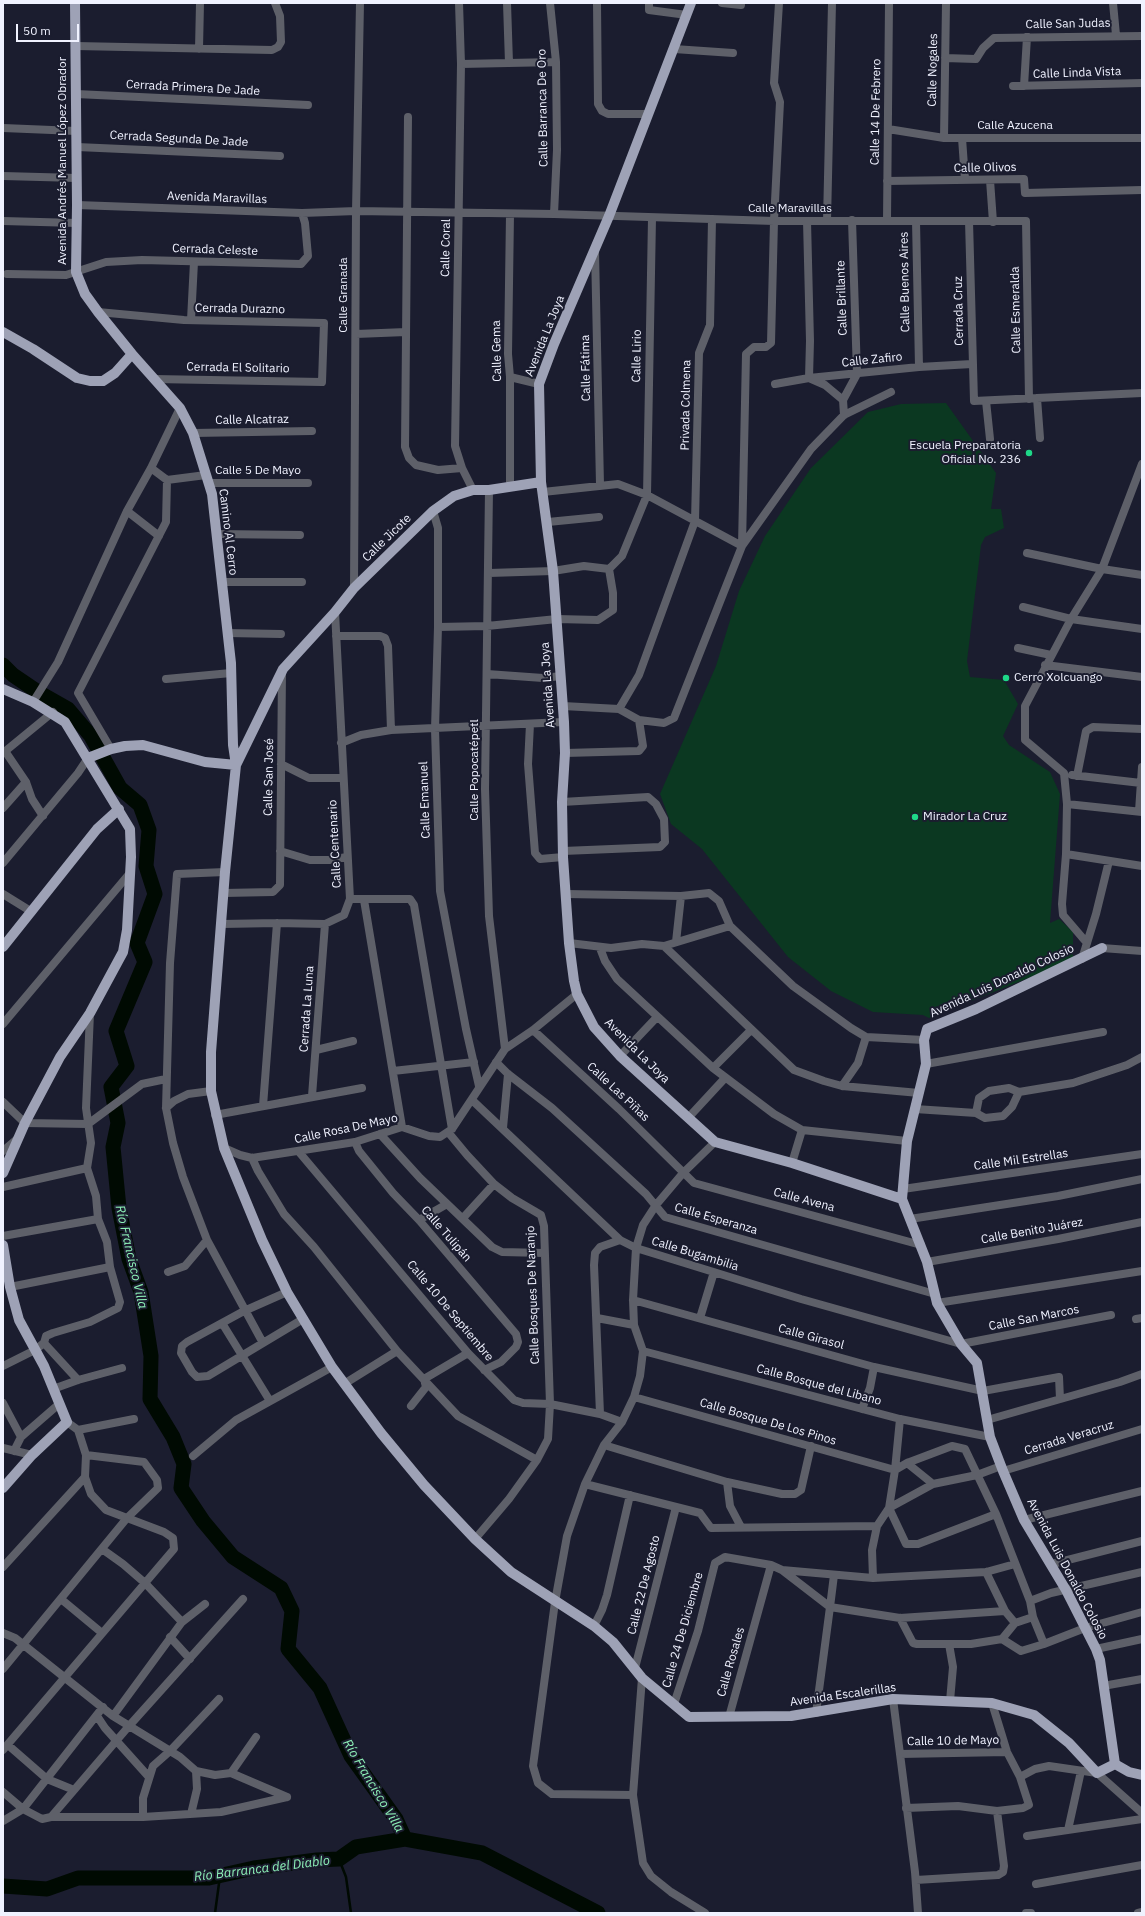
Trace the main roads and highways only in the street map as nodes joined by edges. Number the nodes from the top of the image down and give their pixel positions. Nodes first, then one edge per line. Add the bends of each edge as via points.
1 (75, 3) edge
2 (691, 3) edge
3 (85, 294) joint
4 (3, 332) edge
5 (132, 354) junction
6 (542, 487) junction
7 (3, 689) edge
8 (88, 758) junction
9 (236, 765) junction
10 (119, 809) junction
11 (3, 947) edge
12 (1102, 948) road end
13 (3, 1173) edge
14 (903, 1194) junction
15 (4, 1253) edge
16 (3, 1488) edge
17 (1115, 1764) junction
18 (1142, 1775) edge

1 - 3 main road, Avenida Andrés Manuel López Obrador via 76,272
2 - 6 main road, Avenida La Joya via 609,216 554,344 540,384
3 - 5 main road, Camino Al Cerro
4 - 5 main road via 77,378 90,382 103,381 116,373
5 - 9 main road, Camino Al Cerro via 180,408 193,433 212,494 231,673
6 - 9 main road, Calle Jicote via 473,490 454,496 433,511 354,588 282,669
6 - 14 main road, Avenida La Joya via 548,522 564,722 562,802 568,943 578,994 594,1027 620,1056 715,1142
7 - 8 main road via 52,712 65,722
8 - 9 main road via 111,749 142,745 205,762
8 - 10 main road
9 - 17 main road, Avenida Escalerillas via 211,1052 211,1091 215,1115 224,1148 262,1240 287,1292 344,1384 424,1484 475,1539 511,1572 594,1626 613,1642 642,1678 689,1717 790,1716 893,1700 992,1703 1034,1715 1069,1743 1097,1773
10 - 11 main road via 98,829
10 - 13 main road via 130,829 130,873 122,952 90,1013 60,1057 17,1139
12 - 14 main road, Avenida Luis Donaldo Colosio via 976,1009 927,1029 924,1040 926,1064 907,1141
14 - 17 main road, Avenida Luis Donaldo Colosio via 927,1262 936,1299 961,1344 977,1362 990,1437 1024,1520 1052,1564 1096,1649 1100,1660
15 - 16 main road via 19,1320 44,1366 67,1422 32,1455
17 - 18 main road via 1129,1772

